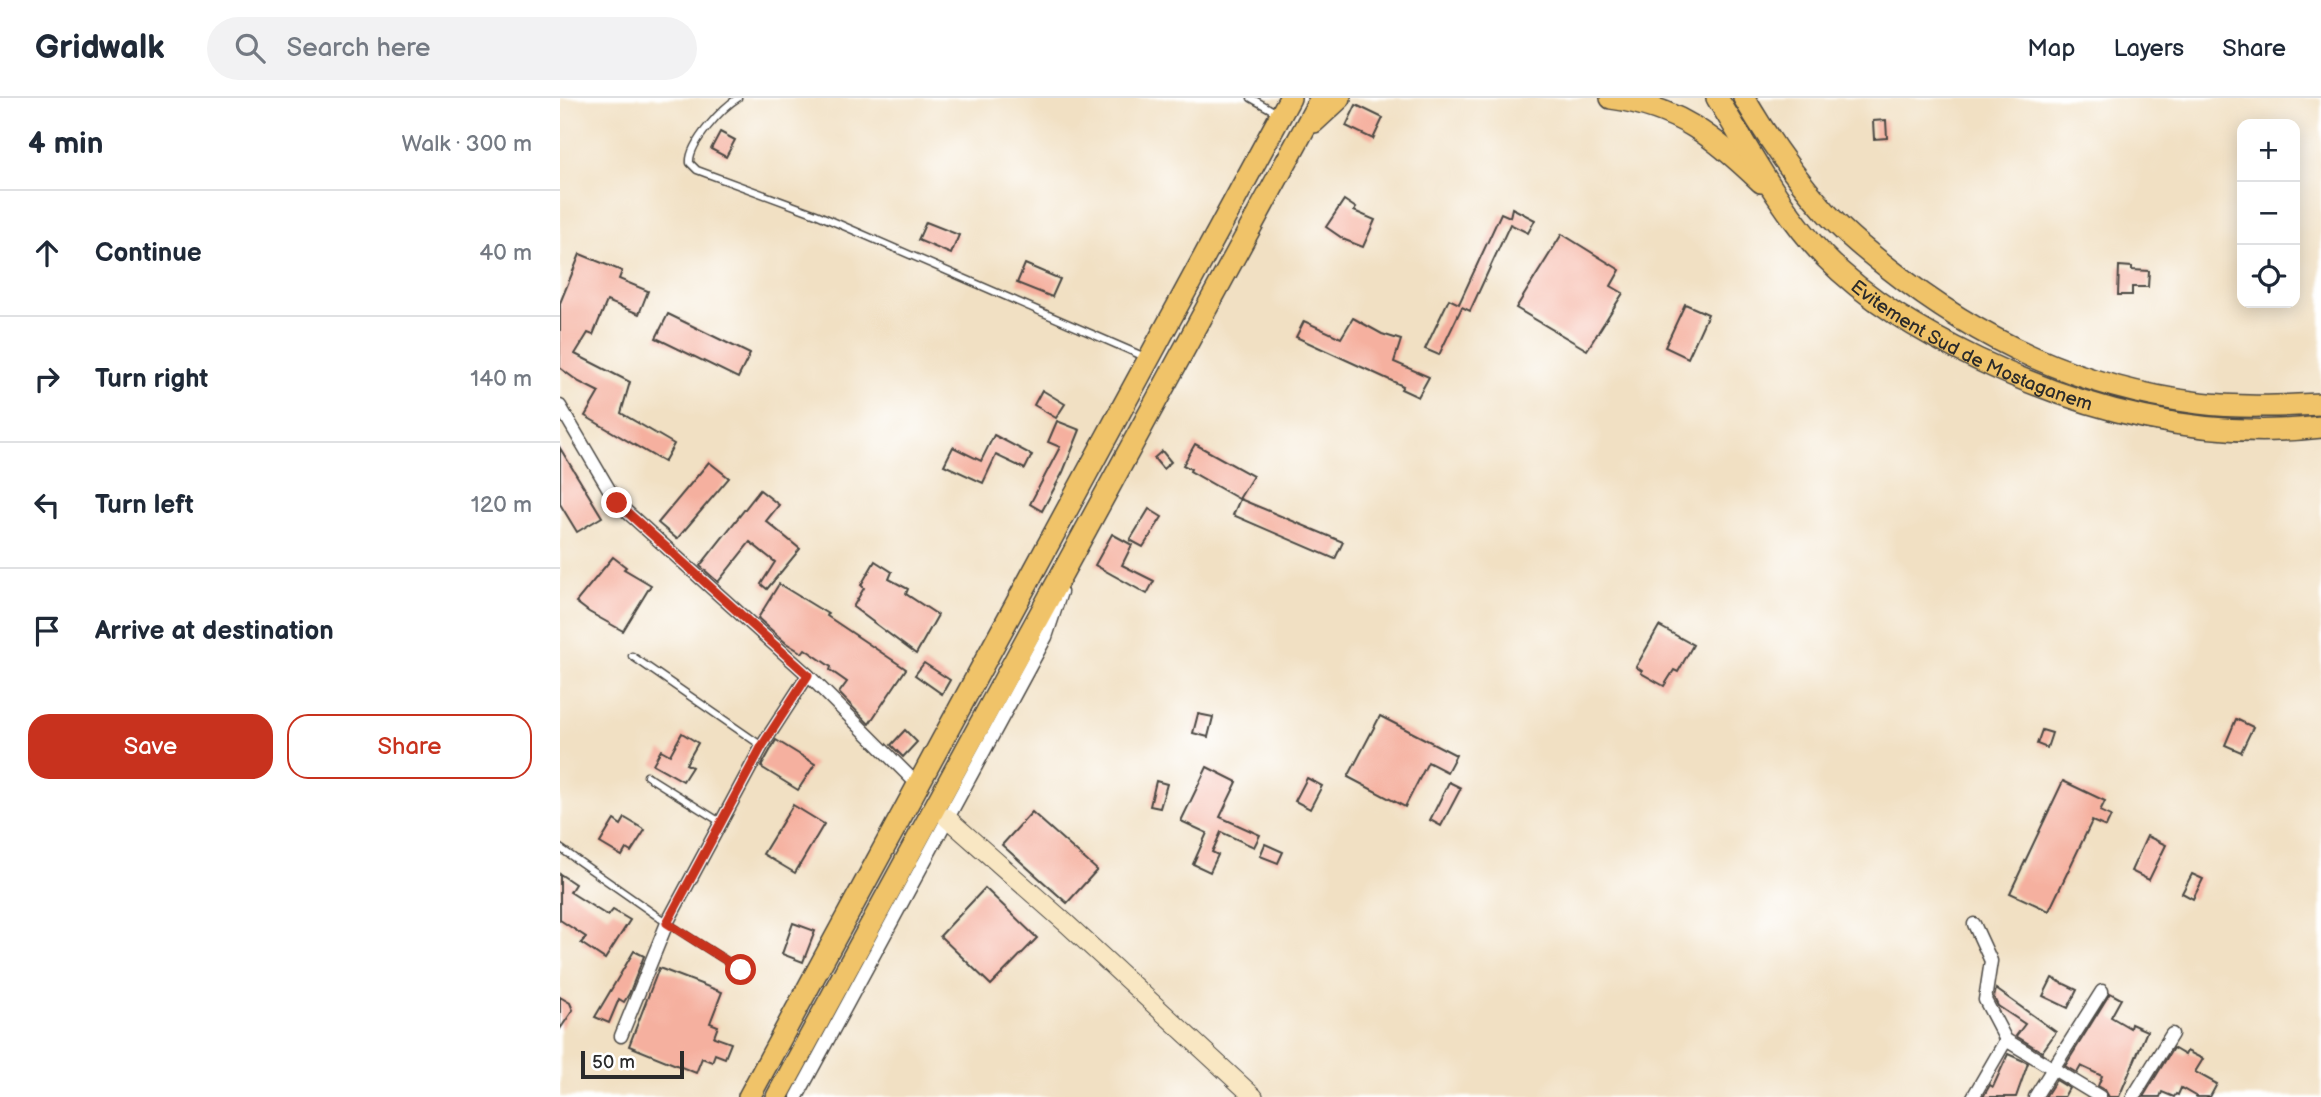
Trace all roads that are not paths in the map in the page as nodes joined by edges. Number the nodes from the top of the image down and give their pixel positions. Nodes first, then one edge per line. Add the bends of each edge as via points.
1 (738, 98) edge
2 (1251, 98) edge
3 (1321, 98) edge
4 (1340, 98) edge
5 (1611, 98) edge
6 (1717, 98) edge
7 (1744, 98) edge
8 (1287, 103) edge
9 (1300, 135) junction
10 (1783, 204) junction
11 (1149, 359) junction
12 (2321, 404) edge
13 (560, 406) edge
14 (2321, 427) edge
15 (1075, 548) junction
16 (632, 656) dead end
17 (808, 675) junction
18 (762, 746) junction
19 (647, 776) dead end
20 (919, 786) junction
21 (947, 818) junction
22 (722, 823) junction
23 (560, 848) edge
24 (667, 923) junction
25 (1975, 924) dead end
26 (741, 970) dead end
27 (2102, 991) dead end
28 (2172, 1034) dead end
29 (621, 1036) dead end
30 (2006, 1040) junction
31 (2054, 1067) junction
32 (750, 1097) edge
33 (777, 1097) edge
34 (797, 1097) edge
35 (1254, 1097) edge
36 (1973, 1097) edge
37 (2035, 1097) edge
38 (2100, 1097) edge
39 (2133, 1097) edge

1 - 11 lane via 718,113 691,153 697,170 816,214
2 - 8 lane
3 - 9 highway
4 - 9 highway
5 - 10 highway via 1649,107 1698,128
6 - 10 highway, Evitement Sud de Mostaganem
7 - 12 highway, Evitement Sud de Mostaganem via 1778,152 1825,212 1928,300 2000,342 2066,372 2124,390 2200,403
8 - 11 highway
9 - 15 highway
10 - 14 highway, Evitement Sud de Mostaganem via 1824,256 1878,303 1923,332 2018,378 2084,403 2188,425 2246,430
11 - 20 highway
13 - 17 street via 617,503
15 - 21 street via 1046,637
15 - 33 highway
16 - 18 lane
17 - 18 street
17 - 20 street
18 - 22 street
19 - 22 lane
20 - 32 highway
21 - 34 street
21 - 35 main road
22 - 24 street
23 - 24 lane
24 - 26 lane
24 - 29 street
25 - 30 street via 1991,961 1985,1000
27 - 31 street
28 - 39 street
30 - 31 street
30 - 36 street
31 - 37 street
31 - 38 street

